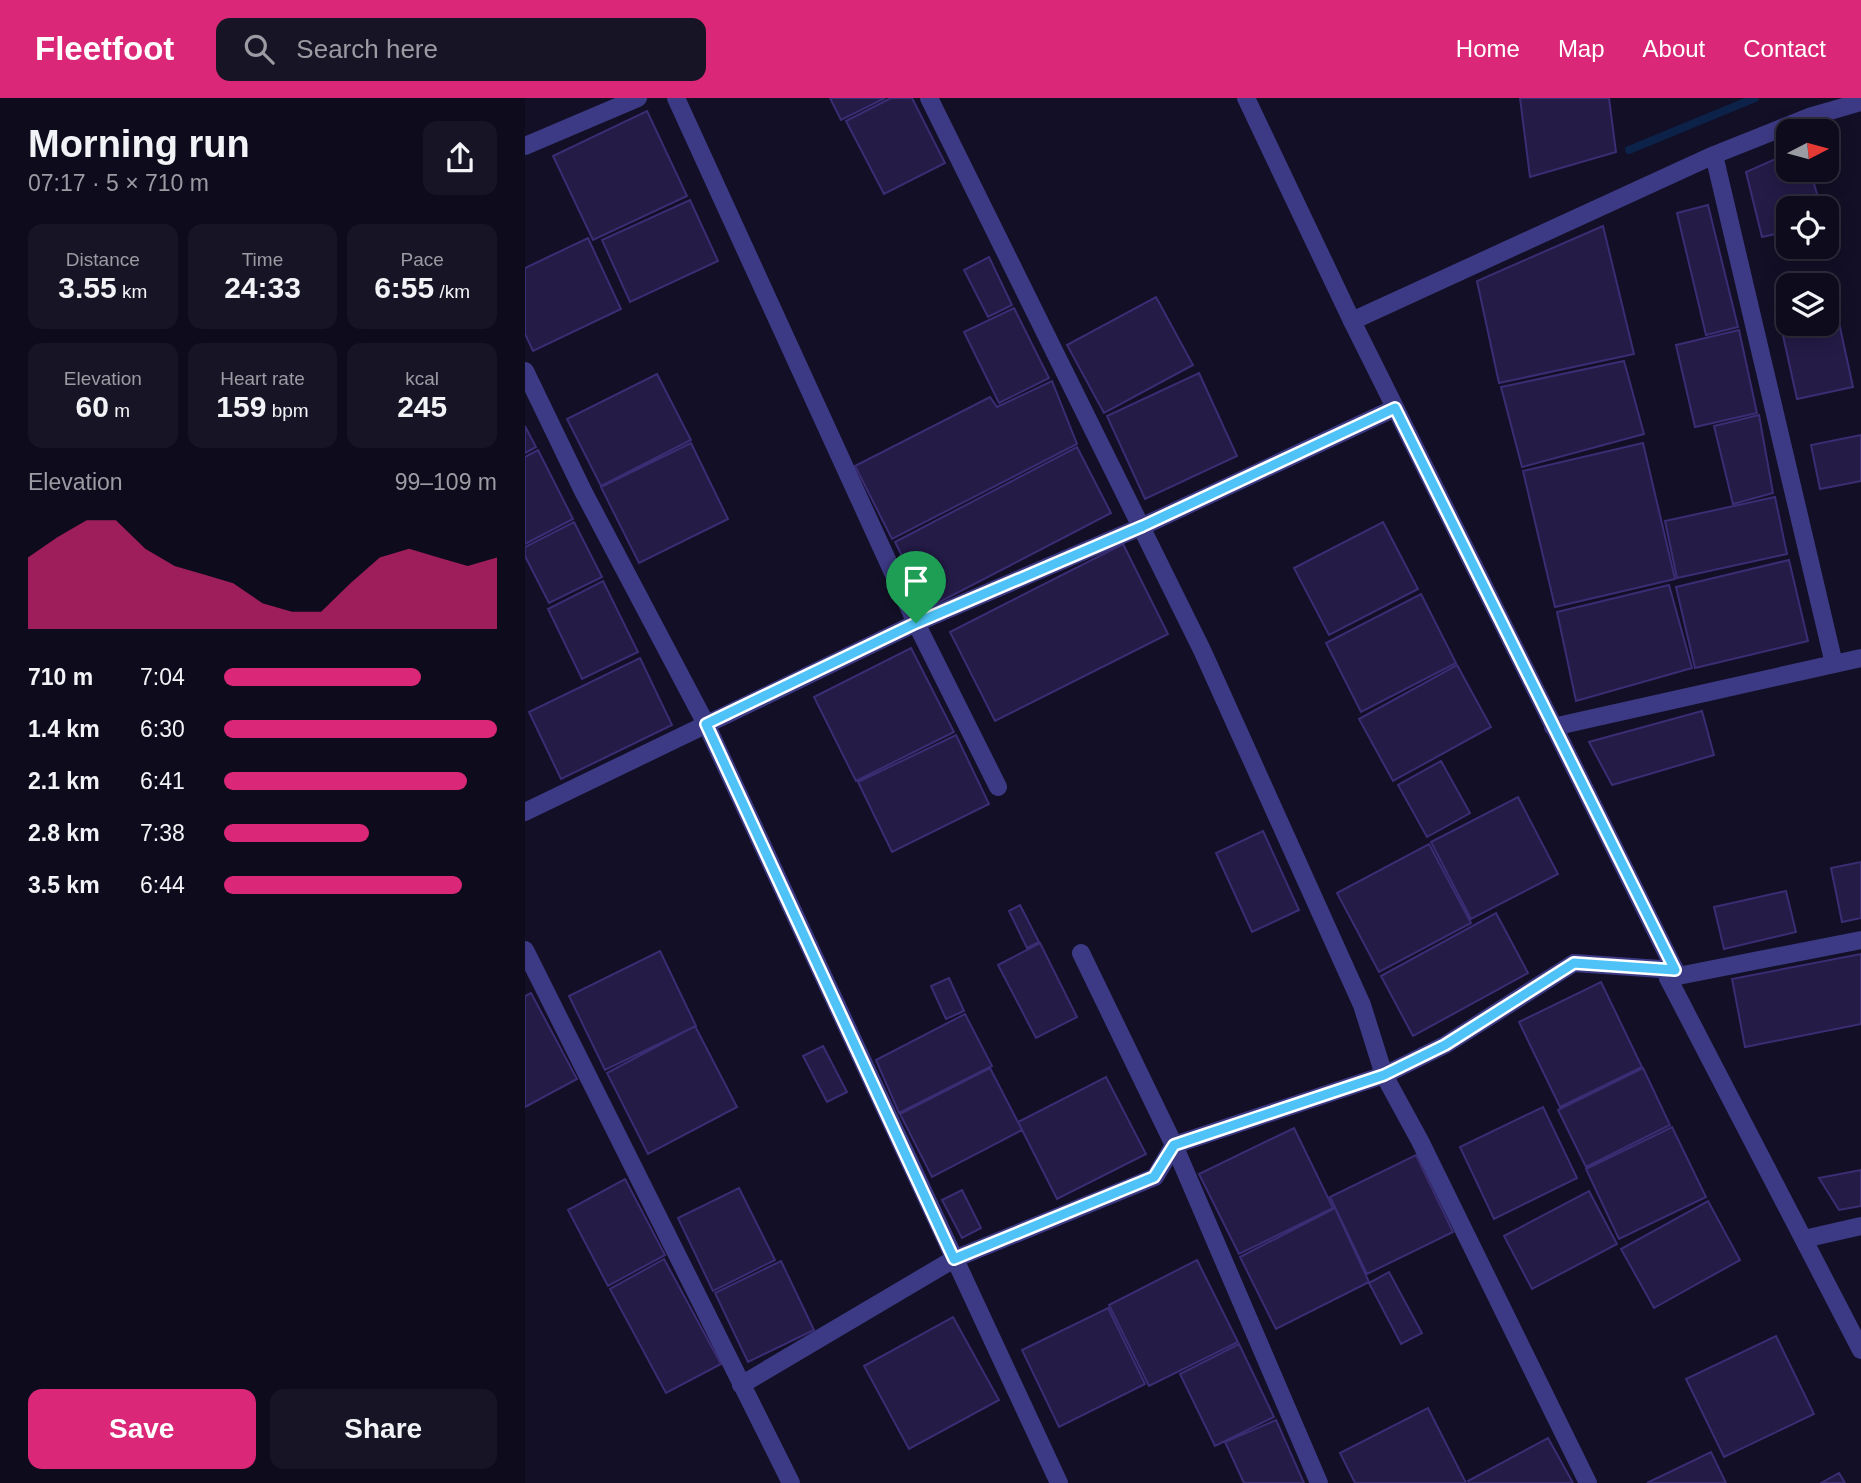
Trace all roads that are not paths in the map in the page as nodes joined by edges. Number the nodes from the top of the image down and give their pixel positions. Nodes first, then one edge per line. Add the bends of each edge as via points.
1 (638, 98) edge
2 (676, 98) edge
3 (929, 98) edge
4 (1246, 98) edge
5 (1806, 98) edge
6 (1861, 102) edge
7 (1809, 117) junction
8 (525, 146) edge
9 (1714, 155) junction
10 (1352, 321) junction
11 (525, 371) edge
12 (1395, 408) junction
13 (1143, 526) junction
14 (916, 623) junction
15 (1861, 658) edge
16 (1834, 664) junction
17 (706, 724) junction
18 (1553, 727) junction
19 (998, 787) dead end
20 (525, 812) edge
21 (1861, 940) edge
22 (525, 950) edge
23 (1080, 953) dead end
24 (1672, 974) junction
25 (1384, 1075) junction
26 (1174, 1145) junction
27 (1861, 1226) edge
28 (1804, 1239) junction
29 (954, 1259) junction
30 (1861, 1350) edge
31 (741, 1385) junction
32 (791, 1483) edge
33 (1059, 1483) edge
34 (1319, 1483) edge
35 (1588, 1483) edge

1 - 8 street
2 - 14 street
3 - 13 street
4 - 10 street
5 - 7 street
6 - 7 street
7 - 9 street
9 - 10 street
9 - 16 street
10 - 12 street
11 - 17 street
12 - 13 street
12 - 18 street
13 - 14 street
13 - 25 street via 1357,992
14 - 17 street
14 - 19 street
15 - 16 street
16 - 18 street
17 - 20 street
17 - 29 street
18 - 24 street
21 - 24 street
22 - 31 street
23 - 26 street
24 - 25 street via 1574,963 1445,1045
24 - 28 street
25 - 26 street
25 - 35 street
26 - 29 street via 1154,1177
26 - 34 street
27 - 28 street
28 - 30 street
29 - 31 street
29 - 33 street
31 - 32 street

